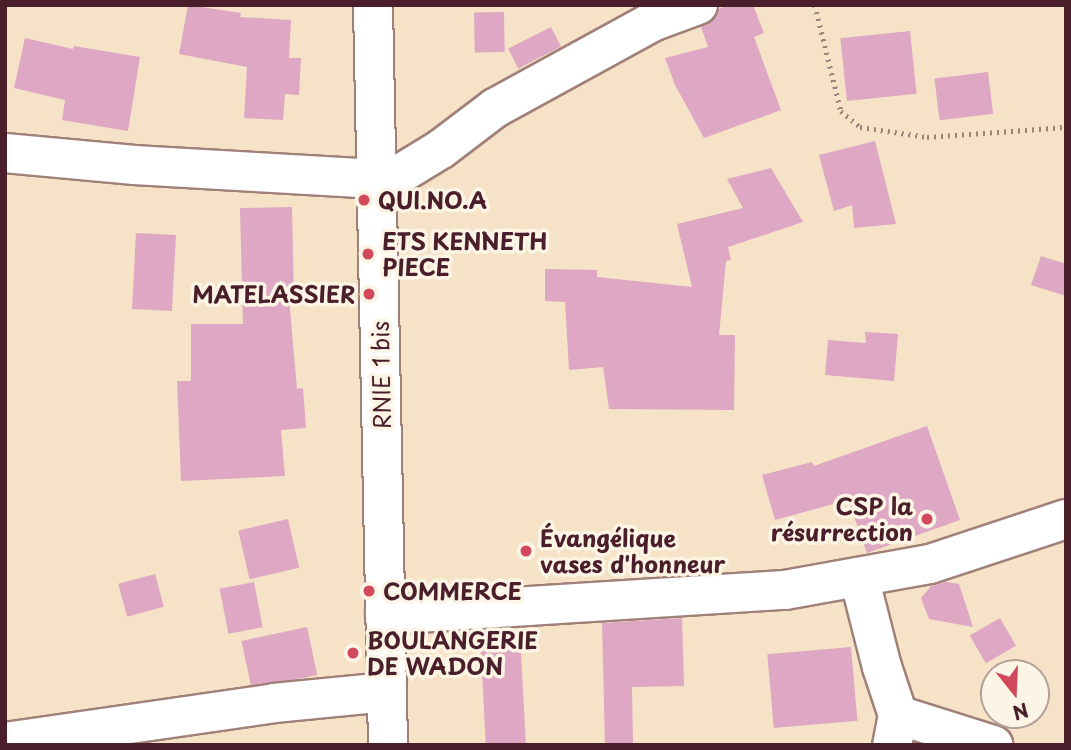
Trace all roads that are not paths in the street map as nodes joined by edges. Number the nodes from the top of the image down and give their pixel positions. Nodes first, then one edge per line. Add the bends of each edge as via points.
1 (373, 5) edge
2 (698, 5) edge
3 (5, 153) edge
4 (377, 179) junction
5 (1066, 519) edge
6 (859, 577) junction
7 (385, 614) junction
8 (386, 692) junction
9 (895, 730) edge
10 (5, 742) edge
11 (388, 745) edge
12 (993, 745) edge

1 - 4 street, RNIE 1 bis
2 - 4 street via 585,57 495,108 400,174
3 - 4 street
4 - 7 street, RNIE 1 bis
5 - 6 street via 930,564
6 - 7 street via 785,590
6 - 9 street
7 - 8 street, RNIE 1 bis
8 - 10 street via 274,703
8 - 11 street, RNIE 1 bis
9 - 12 street

